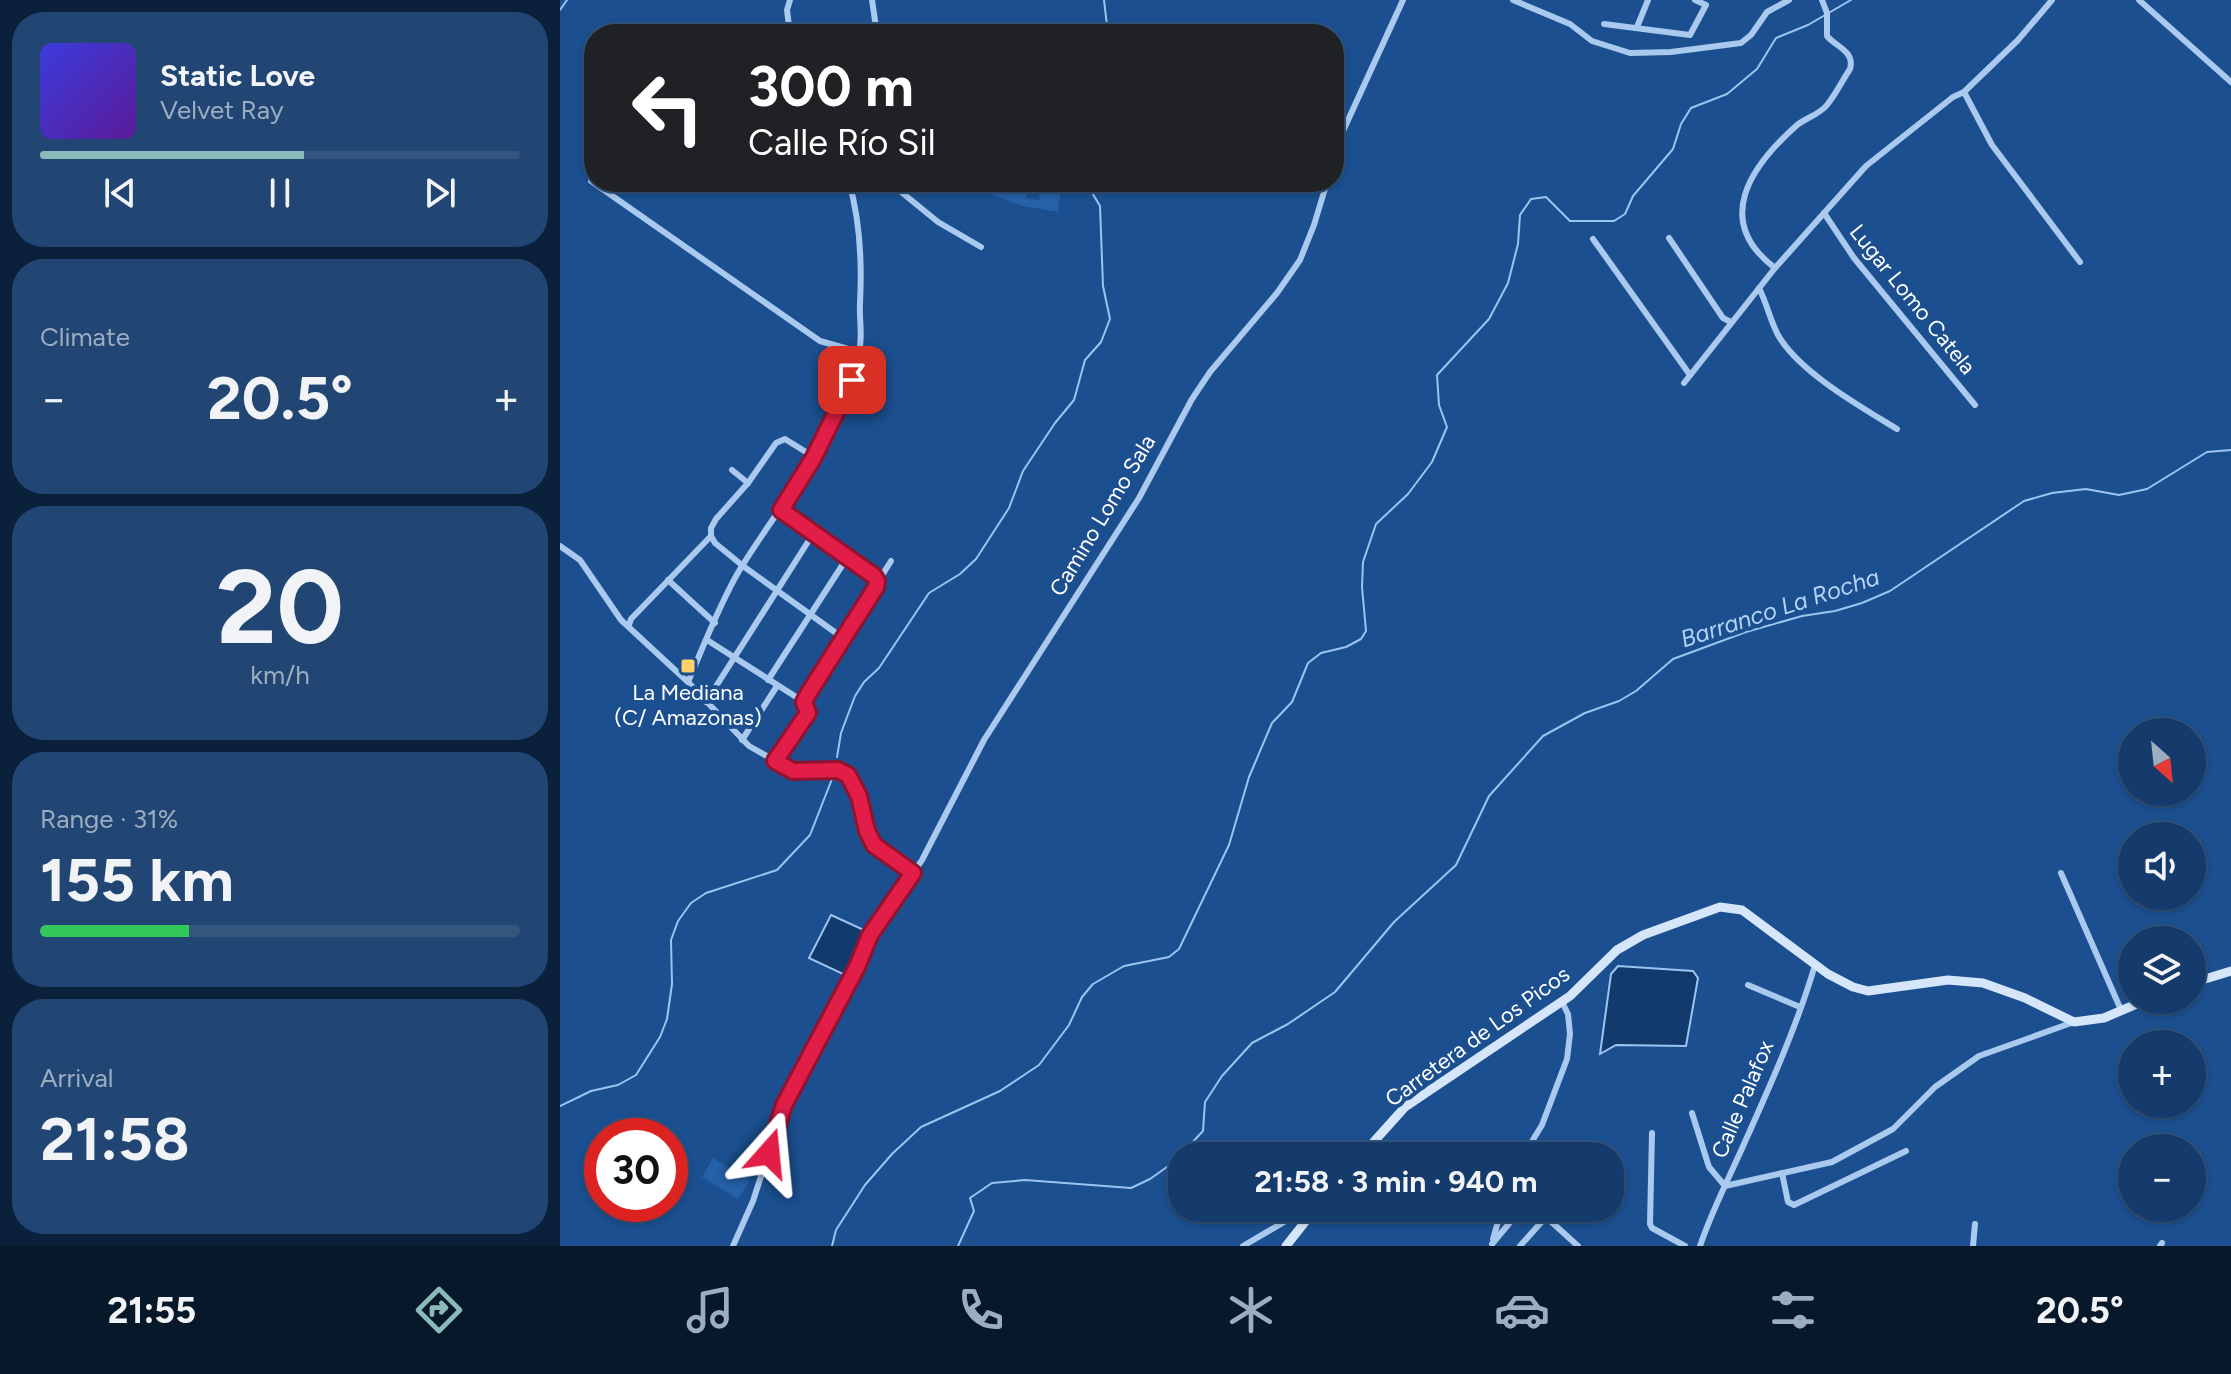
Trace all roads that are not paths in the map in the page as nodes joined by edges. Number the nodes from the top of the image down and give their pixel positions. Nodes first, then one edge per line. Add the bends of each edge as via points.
1 (790, 0) edge
2 (872, 0) edge
3 (1403, 0) edge
4 (1513, 0) edge
5 (1648, 0) edge
6 (1695, 0) edge
7 (1789, 0) edge
8 (1822, 0) edge
9 (2052, 0) edge
10 (2139, 0) edge
11 (789, 24) edge
12 (876, 24) edge
13 (1604, 24) dead end
14 (1637, 27) junction
15 (2231, 82) edge
16 (1964, 92) junction
17 (1344, 129) edge
18 (607, 192) edge
19 (852, 192) edge
20 (901, 192) edge
21 (1324, 192) edge
22 (1824, 213) junction
23 (1669, 238) dead end
24 (1593, 239) dead end
25 (981, 247) dead end
26 (2080, 262) dead end
27 (1775, 268) junction
28 (1759, 288) junction
29 (1731, 322) junction
30 (859, 352) junction
31 (1690, 375) junction
32 (1684, 383) dead end
33 (1975, 405) dead end
34 (1897, 429) dead end
35 (814, 457) junction
36 (732, 470) dead end
37 (748, 483) junction
38 (781, 510) junction
39 (813, 534) junction
40 (711, 536) junction
41 (560, 546) edge
42 (847, 558) junction
43 (891, 561) dead end
44 (743, 566) junction
45 (668, 580) junction
46 (877, 581) junction
47 (778, 590) junction
48 (810, 614) junction
49 (715, 623) junction
50 (629, 625) junction
51 (843, 638) junction
52 (707, 640) junction
53 (734, 658) junction
54 (768, 680) junction
55 (688, 682) junction
56 (777, 686) junction
57 (706, 702) junction
58 (804, 702) junction
59 (742, 740) junction
60 (775, 761) junction
61 (913, 873) junction
62 (2061, 873) dead end
63 (1815, 965) junction
64 (2231, 971) edge
65 (2206, 979) edge
66 (1748, 985) dead end
67 (1562, 1002) junction
68 (2118, 1003) edge
69 (1800, 1007) junction
70 (2118, 1011) edge
71 (2074, 1022) junction
72 (1692, 1113) dead end
73 (1652, 1133) dead end
74 (1374, 1142) edge
75 (1532, 1142) edge
76 (1906, 1151) dead end
77 (1782, 1173) junction
78 (1725, 1186) junction
79 (1284, 1222) edge
80 (1305, 1222) edge
81 (1498, 1222) edge
82 (1511, 1222) edge
83 (1542, 1222) edge
84 (1552, 1222) edge
85 (1975, 1224) dead end
86 (1492, 1245) edge
87 (733, 1246) edge
88 (1243, 1246) edge
89 (1286, 1246) edge
90 (1520, 1246) edge
91 (1578, 1246) edge
92 (1685, 1246) edge
93 (1700, 1246) edge
94 (1973, 1246) edge

1 - 11 street
2 - 12 street
3 - 17 street
4 - 7 street via 1570,24 1592,41 1630,53 1741,43 1767,12
5 - 14 street
6 - 14 street via 1706,5 1690,35
8 - 27 street via 1827,36 1848,54 1850,69 1825,108 1800,122 1755,169 1741,210 1748,241
9 - 16 street, Lugar Lomo Catela
10 - 15 street
13 - 14 street
16 - 22 street, Lugar Lomo Catela via 1866,166
16 - 26 street via 1992,145
18 - 30 street via 820,341
19 - 30 street via 862,273
20 - 25 street
21 - 61 street, Camino Lomo Sala via 1300,260 1192,399 1139,498 1003,707
22 - 27 street, Lugar Lomo Catela
22 - 33 street, Lugar Lomo Catela via 1854,258
23 - 29 street via 1723,318
24 - 31 street
27 - 28 street, Lugar Lomo Catela
28 - 29 street, Lugar Lomo Catela
28 - 34 street via 1788,350 1856,405
29 - 31 street, Lugar Lomo Catela
30 - 35 street via 852,380
31 - 32 street, Lugar Lomo Catela
35 - 37 street via 780,440
35 - 38 street
36 - 37 street
37 - 40 street via 716,519
38 - 39 street
38 - 44 street
39 - 42 street
39 - 47 street
40 - 44 street
40 - 45 street
41 - 50 street via 580,560
42 - 46 street
42 - 48 street
43 - 46 street
44 - 47 street
44 - 49 street
45 - 49 street
45 - 50 street
46 - 51 street
47 - 48 street
47 - 53 street
48 - 51 street
48 - 54 street
49 - 52 street
50 - 55 street
51 - 58 street
52 - 53 street
52 - 55 street
53 - 54 street
53 - 57 street
54 - 56 street
55 - 57 street
56 - 58 street
56 - 59 street
57 - 59 street
58 - 60 street via 808,713
59 - 60 street
60 - 61 street via 793,771 838,770 848,775 874,845
61 - 87 street, Camino Lomo Sala via 870,935 784,1105
62 - 68 street
63 - 67 main road, Carretera de Los Picos via 1742,910 1720,907 1629,943
63 - 69 street, Calle Palafox
63 - 71 main road, Carretera de Los Picos via 1868,991 1948,980 1983,983
64 - 65 main road
66 - 69 street
67 - 74 main road, Carretera de Los Picos via 1405,1107
67 - 75 street via 1570,1034 1567,1059
69 - 78 street, Calle Palafox
70 - 71 main road
71 - 77 street via 1979,1056 1935,1087 1893,1129 1832,1162
72 - 78 street via 1709,1167
73 - 92 street via 1650,1224
76 - 77 street via 1794,1205 1788,1202
77 - 78 street
78 - 93 street, Calle Palafox
79 - 88 street
80 - 89 main road
81 - 86 street
82 - 86 street
83 - 90 street
84 - 91 street
85 - 94 street

